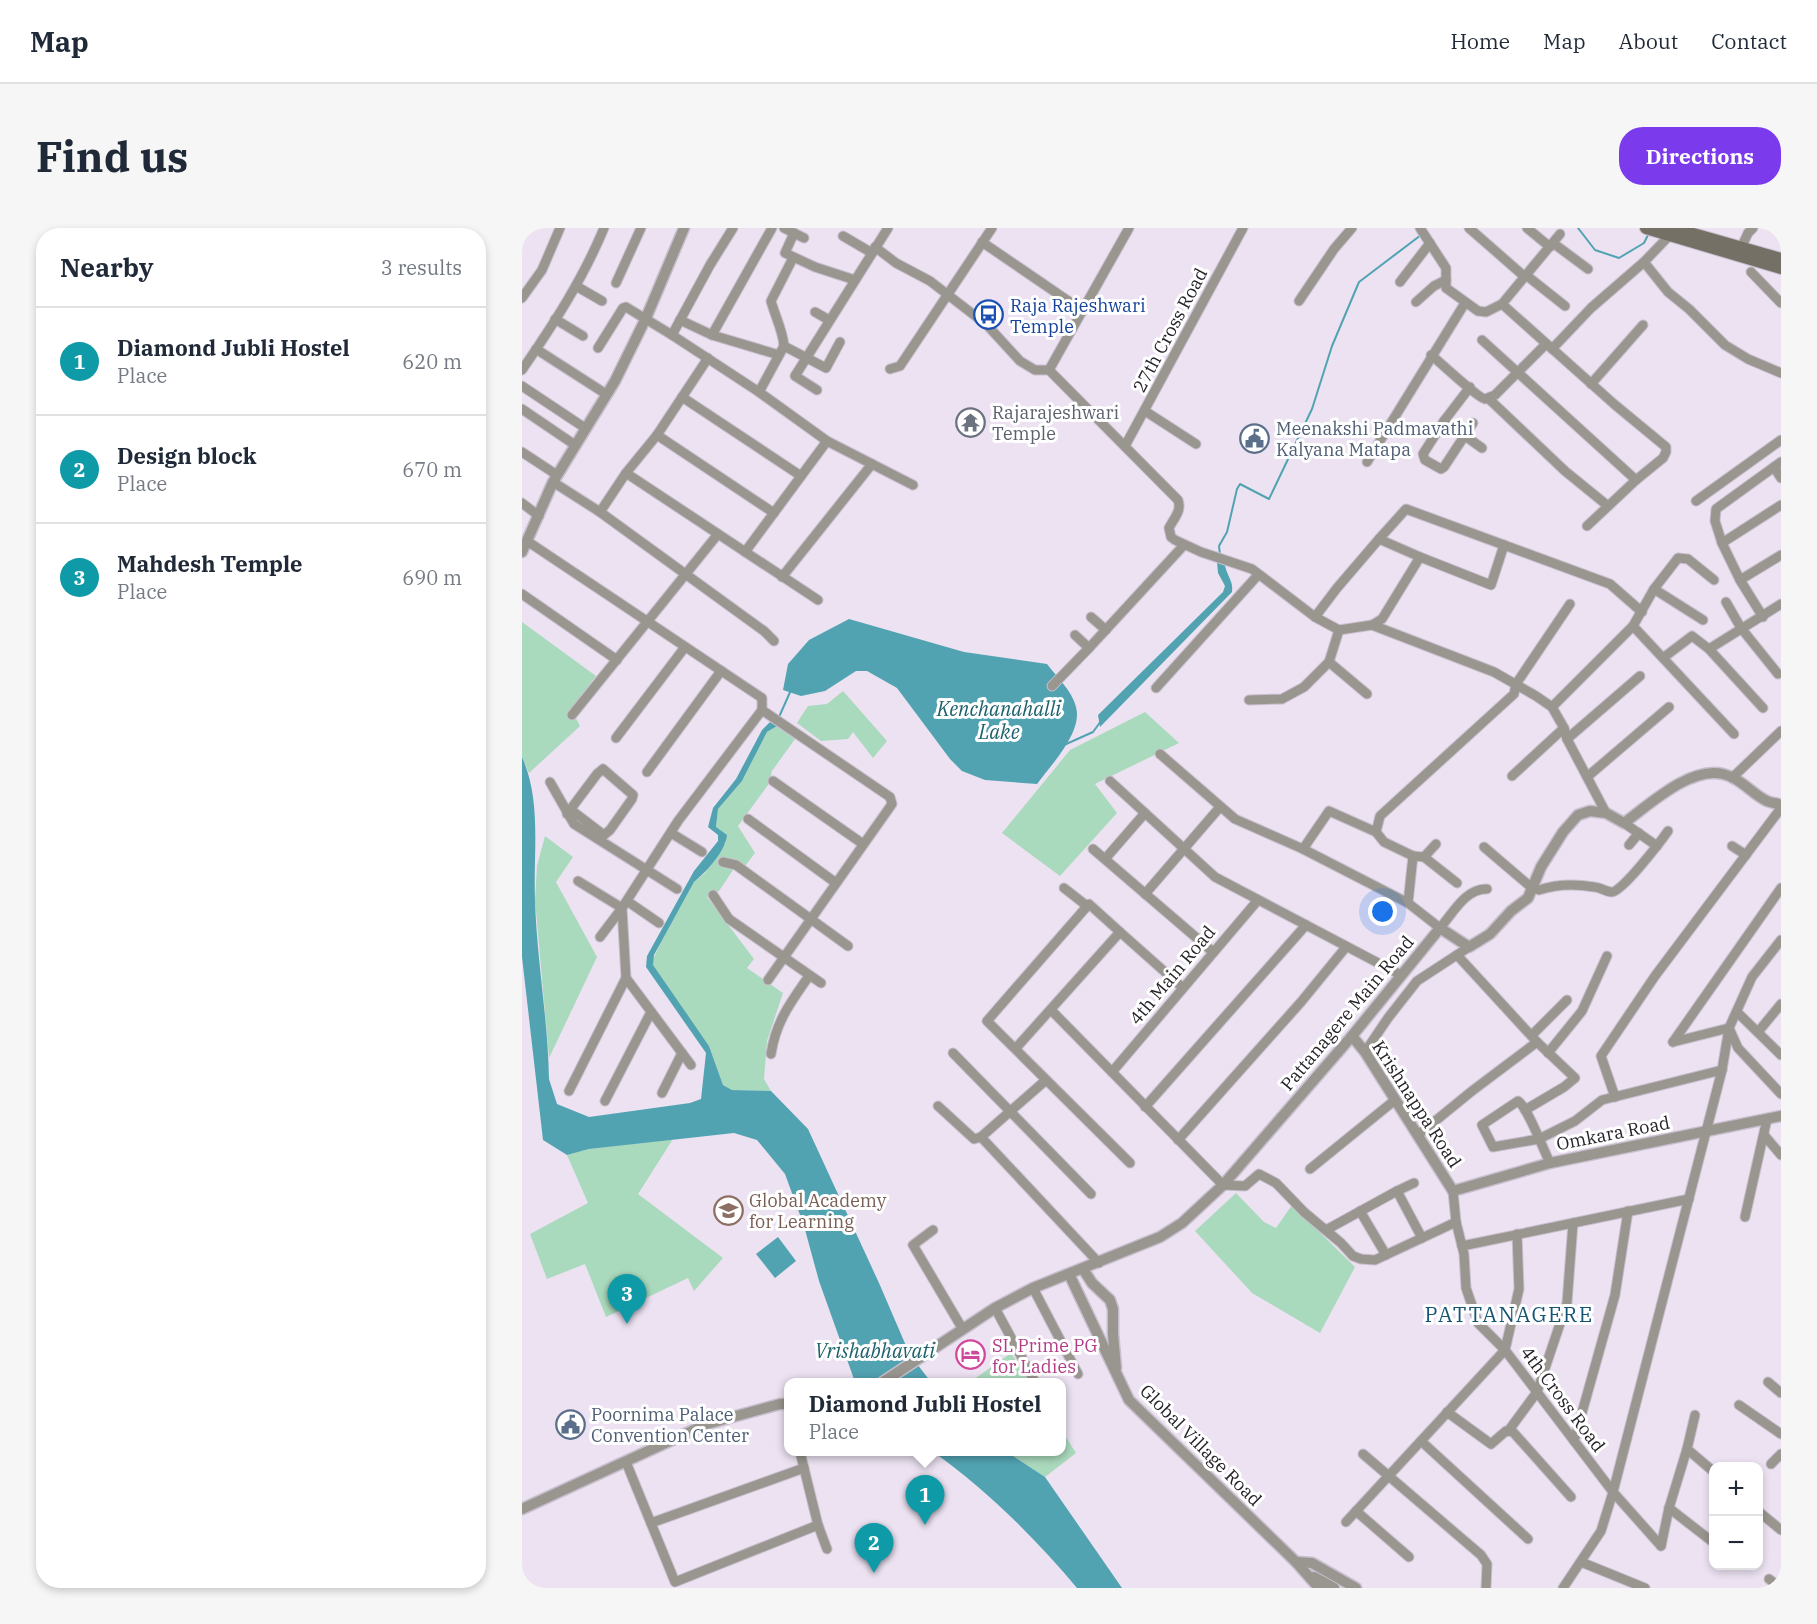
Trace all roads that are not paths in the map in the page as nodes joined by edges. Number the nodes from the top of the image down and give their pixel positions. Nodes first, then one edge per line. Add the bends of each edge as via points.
1 (560, 228) edge
2 (604, 228) edge
3 (641, 228) edge
4 (684, 228) edge
5 (733, 228) edge
6 (772, 228) edge
7 (784, 228) edge
8 (888, 228) edge
9 (992, 228) edge
10 (1243, 228) edge
11 (1352, 228) edge
12 (1469, 228) edge
13 (1527, 228) edge
14 (1753, 228) edge
15 (1127, 229) edge
16 (1658, 231) edge
17 (794, 232) junction
18 (1425, 234) edge
19 (1560, 234) dead end
20 (843, 236) dead end
21 (804, 238) dead end
22 (982, 242) junction
23 (1551, 245) junction
24 (1742, 246) junction
25 (873, 250) junction
26 (793, 258) junction
27 (1781, 261) edge
28 (1644, 262) junction
29 (1588, 269) dead end
30 (1751, 272) dead end
31 (1526, 276) junction
32 (855, 280) junction
33 (1446, 280) junction
34 (1400, 282) dead end
35 (616, 283) dead end
36 (576, 286) junction
37 (948, 296) junction
38 (522, 298) edge
39 (602, 301) dead end
40 (1299, 301) dead end
41 (1416, 302) dead end
42 (1465, 303) junction
43 (1781, 303) edge
44 (1503, 304) junction
45 (1565, 306) dead end
46 (1083, 311) junction
47 (814, 312) dead end
48 (646, 318) junction
49 (555, 319) junction
50 (680, 320) junction
51 (829, 320) junction
52 (1643, 326) dead end
53 (672, 334) junction
54 (712, 335) junction
55 (583, 336) dead end
56 (1482, 340) dead end
57 (840, 342) dead end
58 (1549, 347) junction
59 (598, 348) dead end
60 (536, 350) junction
61 (781, 351) junction
62 (1431, 355) junction
63 (806, 356) junction
64 (708, 358) junction
65 (890, 369) dead end
66 (522, 370) edge
67 (1049, 370) junction
68 (1517, 373) junction
69 (1781, 373) edge
70 (1591, 384) junction
71 (522, 386) edge
72 (1470, 387) junction
73 (818, 390) dead end
74 (759, 392) junction
75 (606, 394) junction
76 (682, 397) junction
77 (1489, 399) junction
78 (522, 409) edge
79 (1145, 411) junction
80 (1444, 421) junction
81 (1473, 423) dead end
82 (585, 428) junction
83 (657, 435) junction
84 (1463, 436) junction
85 (1781, 440) edge
86 (827, 441) junction
87 (1196, 444) dead end
88 (575, 445) junction
89 (1125, 446) junction
90 (1482, 448) dead end
91 (522, 452) edge
92 (1367, 462) dead end
93 (872, 464) junction
94 (1777, 464) edge
95 (626, 473) junction
96 (801, 476) junction
97 (555, 478) junction
98 (1781, 478) edge
99 (1636, 480) junction
100 (913, 485) dead end
101 (1696, 501) dead end
102 (522, 503) edge
103 (1781, 505) edge
104 (1608, 506) junction
105 (600, 512) junction
106 (774, 513) junction
107 (539, 516) junction
108 (1587, 526) dead end
109 (718, 534) junction
110 (1379, 539) junction
111 (527, 541) junction
112 (1722, 543) junction
113 (1184, 545) junction
114 (1504, 545) junction
115 (522, 552) edge
116 (745, 552) junction
117 (1781, 555) edge
118 (1420, 557) junction
119 (686, 574) junction
120 (1258, 574) junction
121 (782, 577) junction
122 (1714, 580) dead end
123 (1740, 580) junction
124 (1654, 589) junction
125 (522, 594) edge
126 (818, 600) dead end
127 (1726, 602) dead end
128 (1570, 604) dead end
129 (1781, 604) edge
130 (1642, 612) junction
131 (1091, 617) dead end
132 (1315, 617) junction
133 (1763, 617) junction
134 (1703, 620) dead end
135 (648, 622) junction
136 (1372, 625) junction
137 (1633, 626) junction
138 (1741, 628) junction
139 (1106, 630) junction
140 (1339, 630) junction
141 (1075, 635) dead end
142 (774, 641) dead end
143 (685, 647) junction
144 (1089, 648) junction
145 (1709, 649) junction
146 (1663, 658) junction
147 (616, 660) junction
148 (1329, 662) junction
149 (721, 671) junction
150 (1778, 674) dead end
151 (1640, 676) dead end
152 (1516, 684) junction
153 (1052, 686) dead end
154 (1156, 688) dead end
155 (1367, 694) dead end
156 (1249, 700) dead end
157 (1551, 707) junction
158 (1669, 707) dead end
159 (1763, 708) dead end
160 (762, 710) junction
161 (572, 715) dead end
162 (1564, 728) junction
163 (1781, 731) edge
164 (1734, 734) dead end
165 (616, 738) dead end
166 (1567, 739) junction
167 (1160, 754) dead end
168 (646, 772) dead end
169 (1512, 776) dead end
170 (1587, 777) junction
171 (1732, 778) junction
172 (773, 781) dead end
173 (1110, 781) dead end
174 (550, 782) dead end
175 (1781, 806) edge
176 (1220, 807) junction
177 (569, 811) junction
178 (1145, 813) junction
179 (1606, 813) junction
180 (748, 819) dead end
181 (1624, 823) junction
182 (1668, 831) dead end
183 (671, 832) junction
184 (1376, 832) junction
185 (1639, 833) junction
186 (863, 844) junction
187 (1436, 844) dead end
188 (1629, 845) dead end
189 (1657, 846) junction
190 (1732, 846) dead end
191 (1484, 847) dead end
192 (1093, 849) dead end
193 (1184, 849) junction
194 (1303, 849) junction
195 (702, 852) dead end
196 (1746, 855) junction
197 (1413, 856) junction
198 (1424, 857) junction
199 (1104, 859) junction
200 (723, 862) dead end
201 (647, 870) junction
202 (578, 881) dead end
203 (836, 883) junction
204 (1457, 883) dead end
205 (1064, 888) dead end
206 (1532, 888) junction
207 (1781, 888) edge
208 (677, 889) dead end
209 (1487, 889) dead end
210 (1145, 894) junction
211 (713, 895) dead end
212 (1258, 900) junction
213 (1408, 903) junction
214 (625, 905) junction
215 (1087, 906) junction
216 (811, 919) junction
217 (659, 923) dead end
218 (1306, 925) junction
219 (1440, 928) junction
220 (1120, 932) junction
221 (600, 937) dead end
222 (1781, 940) edge
223 (848, 946) dead end
224 (1346, 947) junction
225 (1469, 947) junction
226 (1213, 952) junction
227 (1457, 955) junction
228 (1607, 956) dead end
229 (784, 958) junction
230 (809, 975) junction
231 (1401, 975) junction
232 (626, 978) junction
233 (768, 980) dead end
234 (821, 983) dead end
235 (1183, 988) junction
236 (1567, 1000) dead end
237 (1781, 1004) edge
238 (1050, 1010) junction
239 (651, 1012) junction
240 (1737, 1012) junction
241 (1729, 1028) junction
242 (1758, 1032) junction
243 (1352, 1036) junction
244 (1535, 1038) junction
245 (1016, 1048) junction
246 (1365, 1052) junction
247 (682, 1053) junction
248 (953, 1053) dead end
249 (1548, 1053) junction
250 (771, 1054) dead end
251 (1781, 1054) edge
252 (691, 1065) dead end
253 (1722, 1070) junction
254 (1112, 1072) junction
255 (1046, 1080) junction
256 (569, 1091) dead end
257 (662, 1093) dead end
258 (1781, 1094) edge
259 (1615, 1097) junction
260 (1395, 1100) junction
261 (605, 1101) dead end
262 (938, 1106) dead end
263 (1145, 1107) junction
264 (1011, 1110) junction
265 (1525, 1110) junction
266 (1781, 1116) edge
267 (1767, 1119) junction
268 (1707, 1131) junction
269 (1418, 1135) junction
270 (1764, 1135) junction
271 (981, 1137) junction
272 (1539, 1139) junction
273 (1178, 1140) junction
274 (1781, 1155) edge
275 (1550, 1162) junction
276 (1130, 1163) dead end
277 (1310, 1169) dead end
278 (1414, 1183) dead end
279 (1223, 1185) junction
280 (1397, 1191) junction
281 (1453, 1191) junction
282 (1091, 1194) dead end
283 (1689, 1199) junction
284 (1360, 1211) junction
285 (1628, 1211) junction
286 (1745, 1217) dead end
287 (1456, 1222) junction
288 (1573, 1223) junction
289 (933, 1230) dead end
290 (1326, 1230) junction
291 (1517, 1234) junction
292 (1422, 1238) junction
293 (1462, 1246) junction
294 (1386, 1255) junction
295 (1099, 1263) junction
296 (1083, 1269) junction
297 (1070, 1274) junction
298 (1033, 1288) junction
299 (995, 1308) junction
300 (962, 1328) junction
301 (1505, 1350) junction
302 (1078, 1374) dead end
303 (1116, 1375) junction
304 (890, 1378) edge
305 (1032, 1378) edge
306 (1768, 1382) dead end
307 (1537, 1392) junction
308 (1781, 1393) edge
309 (784, 1404) edge
310 (1739, 1406) dead end
311 (1447, 1413) junction
312 (1695, 1415) dead end
313 (1509, 1430) junction
314 (1781, 1434) edge
315 (1421, 1441) junction
316 (1574, 1441) junction
317 (1687, 1449) junction
318 (1363, 1454) dead end
319 (1781, 1454) edge
320 (801, 1456) edge
321 (626, 1462) junction
322 (1771, 1464) dead end
323 (804, 1468) junction
324 (1709, 1468) edge
325 (1389, 1476) junction
326 (1613, 1492) junction
327 (1571, 1497) dead end
328 (1668, 1508) junction
329 (522, 1509) edge
330 (1356, 1512) junction
331 (1763, 1515) edge
332 (1346, 1522) dead end
333 (651, 1523) junction
334 (818, 1525) junction
335 (1781, 1530) edge
336 (1528, 1539) dead end
337 (1709, 1540) edge
338 (827, 1549) dead end
339 (1409, 1557) dead end
340 (1296, 1562) junction
341 (1581, 1562) junction
342 (1306, 1573) junction
343 (1769, 1579) dead end
344 (676, 1585) edge
345 (1320, 1588) edge
346 (1334, 1588) edge
347 (1356, 1588) edge
348 (1486, 1588) edge
349 (1563, 1588) edge
350 (1645, 1588) edge
351 (1781, 1588) edge

1 - 38 street via 542,270
2 - 36 street
3 - 35 street
4 - 48 street
5 - 50 street
6 - 54 street
7 - 17 street
8 - 25 street
9 - 22 street
10 - 79 street, 27th Cross Road
11 - 40 street
12 - 31 street
13 - 23 street
14 - 24 street
15 - 46 street
16 - 24 main road
16 - 27 main road via 1740,255
16 - 28 street
17 - 21 street
17 - 26 street via 784,252
18 - 33 street via 1446,268
18 - 34 street
19 - 23 street
20 - 25 street
22 - 37 street
22 - 46 street
23 - 29 street
23 - 31 street
24 - 27 main road
25 - 32 street
25 - 37 street via 930,280
26 - 32 street
26 - 61 street via 771,301 782,334
28 - 58 street
28 - 69 street via 1668,292 1725,345
30 - 43 street
31 - 44 street
31 - 45 street
32 - 51 street
33 - 41 street
33 - 42 street via 1446,288
36 - 39 street
36 - 49 street
37 - 65 street via 900,366
37 - 67 street via 987,326 1020,361 1035,370
42 - 44 street via 1486,312
42 - 62 street
44 - 58 street
46 - 67 street
47 - 51 street
48 - 53 street
48 - 59 street via 624,307
48 - 75 street
49 - 55 street
49 - 60 street
50 - 53 street
50 - 54 street
51 - 63 street
52 - 70 street
53 - 64 street
54 - 61 street
56 - 68 street
57 - 63 street via 826,368
58 - 68 street
58 - 70 street
60 - 66 street
60 - 75 street
61 - 63 street
61 - 74 street
62 - 72 street
62 - 92 street
63 - 73 street via 795,376
64 - 74 street
64 - 76 street
67 - 89 street
68 - 77 street
68 - 99 street
70 - 99 street via 1666,447 1663,458
71 - 82 street
72 - 77 street via 1481,399
72 - 80 street
74 - 86 street
75 - 82 street
76 - 83 street
76 - 96 street
77 - 104 street
78 - 88 street
79 - 87 street
79 - 89 street, 27th Cross Road
80 - 84 street
80 - 84 street via 1423,454 1425,460 1441,469
81 - 84 street
82 - 88 street
83 - 95 street
83 - 106 street
84 - 90 street
85 - 101 street
86 - 93 street
86 - 96 street
88 - 97 street
89 - 113 street via 1178,500 1179,510 1168,528 1172,537
91 - 97 street
93 - 100 street
93 - 121 street
94 - 98 street
94 - 112 street via 1716,509 1715,521
95 - 105 street
95 - 109 street
96 - 106 street
97 - 105 street
97 - 107 street
99 - 104 street
102 - 107 street
103 - 112 street
104 - 108 street
105 - 119 street
106 - 116 street
107 - 111 street
109 - 116 street
109 - 119 street
110 - 114 street via 1406,509
110 - 118 street
110 - 132 street
111 - 115 street
111 - 135 street
112 - 123 street
113 - 120 street
113 - 139 street
114 - 118 street via 1491,585
114 - 130 street via 1610,584
116 - 121 street
117 - 123 street
118 - 136 street via 1382,619
119 - 135 street
119 - 142 street
120 - 132 street
120 - 154 street
121 - 126 street
122 - 124 street via 1683,557 1678,558
123 - 133 street
124 - 130 street
124 - 134 street
125 - 147 street
127 - 138 street
128 - 152 street
129 - 133 street
130 - 137 street
131 - 139 street
132 - 140 street
133 - 138 street
135 - 143 street
135 - 147 street
136 - 140 street
136 - 152 street
137 - 146 street
137 - 157 street
138 - 145 street
138 - 150 street
139 - 144 street
140 - 148 street
141 - 144 street
143 - 149 street
143 - 165 street
144 - 153 street
145 - 146 street via 1692,636
145 - 159 street
146 - 164 street
147 - 161 street
148 - 155 street
148 - 156 street via 1304,687 1282,699
149 - 160 street via 762,698
149 - 168 street
151 - 166 street
152 - 157 street
152 - 184 street via 1514,694 1380,816
157 - 162 street
158 - 170 street
160 - 183 street
160 - 186 street via 890,798 892,804
162 - 166 street
162 - 169 street
163 - 171 street
166 - 170 street
167 - 176 street
170 - 179 street
171 - 175 street via 1766,801
171 - 181 street via 1705,774 1675,785
172 - 186 street
173 - 178 street
174 - 177 street
175 - 196 street
176 - 193 street
176 - 194 street via 1235,819
177 - 177 street via 603,769 633,795 604,835
177 - 201 street via 574,824
178 - 193 street
178 - 199 street
179 - 181 street
179 - 206 street via 1590,811 1578,815 1563,832
180 - 203 street
181 - 185 street
182 - 189 street
183 - 195 street
183 - 201 street
184 - 194 street via 1329,811
184 - 197 street via 1384,842
185 - 188 street
185 - 189 street
186 - 203 street
187 - 198 street
189 - 206 street via 1617,891 1555,885
190 - 196 street
191 - 206 street
192 - 199 street
193 - 210 street
193 - 212 street via 1215,877
194 - 213 street
196 - 259 street via 1655,976 1601,1056
197 - 198 street
197 - 213 street
198 - 204 street
199 - 210 street
200 - 216 street via 736,865
201 - 208 street
201 - 214 street
202 - 214 street via 600,897
203 - 216 street
205 - 215 street
206 - 225 street via 1527,898 1490,934
207 - 241 street via 1673,1042
209 - 219 street via 1471,892
210 - 226 street
211 - 229 street via 729,919
212 - 218 street
212 - 226 street, 4th Main Road
213 - 219 street
214 - 217 street
214 - 221 street
214 - 232 street
215 - 220 street
215 - 245 street via 987,1021
216 - 223 street
216 - 229 street
218 - 224 street
218 - 263 street
219 - 225 street
219 - 231 street, Pattanagere Main Road
220 - 235 street
220 - 238 street
222 - 240 street via 1752,977
224 - 231 street
224 - 273 street
225 - 227 street
226 - 235 street, 4th Main Road
227 - 244 street
227 - 246 street via 1416,981
228 - 249 street via 1582,1011
229 - 230 street
229 - 233 street
230 - 234 street
230 - 250 street via 782,1016
231 - 243 street, Pattanagere Main Road
232 - 239 street
232 - 256 street
235 - 254 street, 4th Main Road
236 - 244 street
237 - 242 street
238 - 245 street
238 - 254 street
239 - 247 street
239 - 261 street
240 - 241 street
240 - 242 street
241 - 253 street
241 - 258 street via 1738,1048
242 - 251 street
243 - 246 street, Krishnappa Road
243 - 279 street, Pattanagere Main Road
244 - 249 street
244 - 269 street
245 - 255 street
246 - 260 street, Krishnappa Road
247 - 252 street
247 - 257 street
248 - 264 street
249 - 265 street via 1575,1078
253 - 259 street
253 - 268 street
254 - 263 street
255 - 264 street
255 - 276 street
259 - 272 street via 1602,1100
260 - 269 street, Krishnappa Road
260 - 277 street
262 - 271 street via 974,1139
263 - 273 street
264 - 271 street
264 - 282 street
265 - 272 street
265 - 272 street via 1521,1103 1514,1102 1482,1127 1493,1147
266 - 267 street, Omkara Road
267 - 268 street, Omkara Road
267 - 270 street
268 - 275 street, Omkara Road
268 - 283 street
269 - 281 street, Krishnappa Road
270 - 274 street
270 - 286 street
271 - 295 street
272 - 275 street
273 - 279 street
275 - 281 street, Omkara Road
278 - 280 street
279 - 290 street via 1245,1186 1259,1174 1276,1183
279 - 295 street, Pattanagere Main Road via 1175,1228
280 - 284 street
280 - 292 street
281 - 287 street, 4th Cross Road
283 - 285 street
283 - 326 street
284 - 290 street
284 - 294 street
285 - 288 street
285 - 316 street via 1615,1295
287 - 292 street
287 - 293 street, 4th Cross Road
288 - 291 street
288 - 307 street via 1567,1303
289 - 300 street via 913,1245
290 - 294 street via 1353,1256 1375,1260
291 - 293 street
291 - 301 street via 1519,1289
292 - 294 street
293 - 301 street, 4th Cross Road via 1466,1288 1478,1323
295 - 296 street, Pattanagere Main Road
296 - 297 street, Pattanagere Main Road
296 - 303 street via 1113,1309
297 - 298 street, Pattanagere Main Road
297 - 303 street, Global Village Road
298 - 299 street, Pattanagere Main Road
298 - 302 street
299 - 300 street, Pattanagere Main Road
299 - 305 street
300 - 304 street, Pattanagere Main Road
301 - 307 street, 4th Cross Road
301 - 311 street
303 - 340 street, Global Village Road via 1129,1400
306 - 308 street
307 - 313 street
307 - 316 street, 4th Cross Road
309 - 321 street via 707,1424
310 - 314 street
311 - 313 street via 1491,1444
311 - 315 street
312 - 317 street
313 - 327 street
315 - 325 street
315 - 336 street
316 - 326 street, 4th Cross Road
317 - 324 street
317 - 328 street
318 - 325 street
319 - 322 street
320 - 323 street
321 - 329 street
321 - 333 street
323 - 333 street
323 - 334 street
325 - 330 street
325 - 348 street via 1481,1555 1486,1564
326 - 328 street, 4th Cross Road via 1661,1546
326 - 341 street via 1601,1531
328 - 337 street
330 - 332 street
330 - 339 street
331 - 335 street
333 - 344 street
334 - 338 street
334 - 344 street
340 - 342 street, Global Village Road
340 - 347 street via 1312,1563
341 - 349 street
341 - 350 street
342 - 345 street, Global Village Road
342 - 346 street
343 - 351 street

